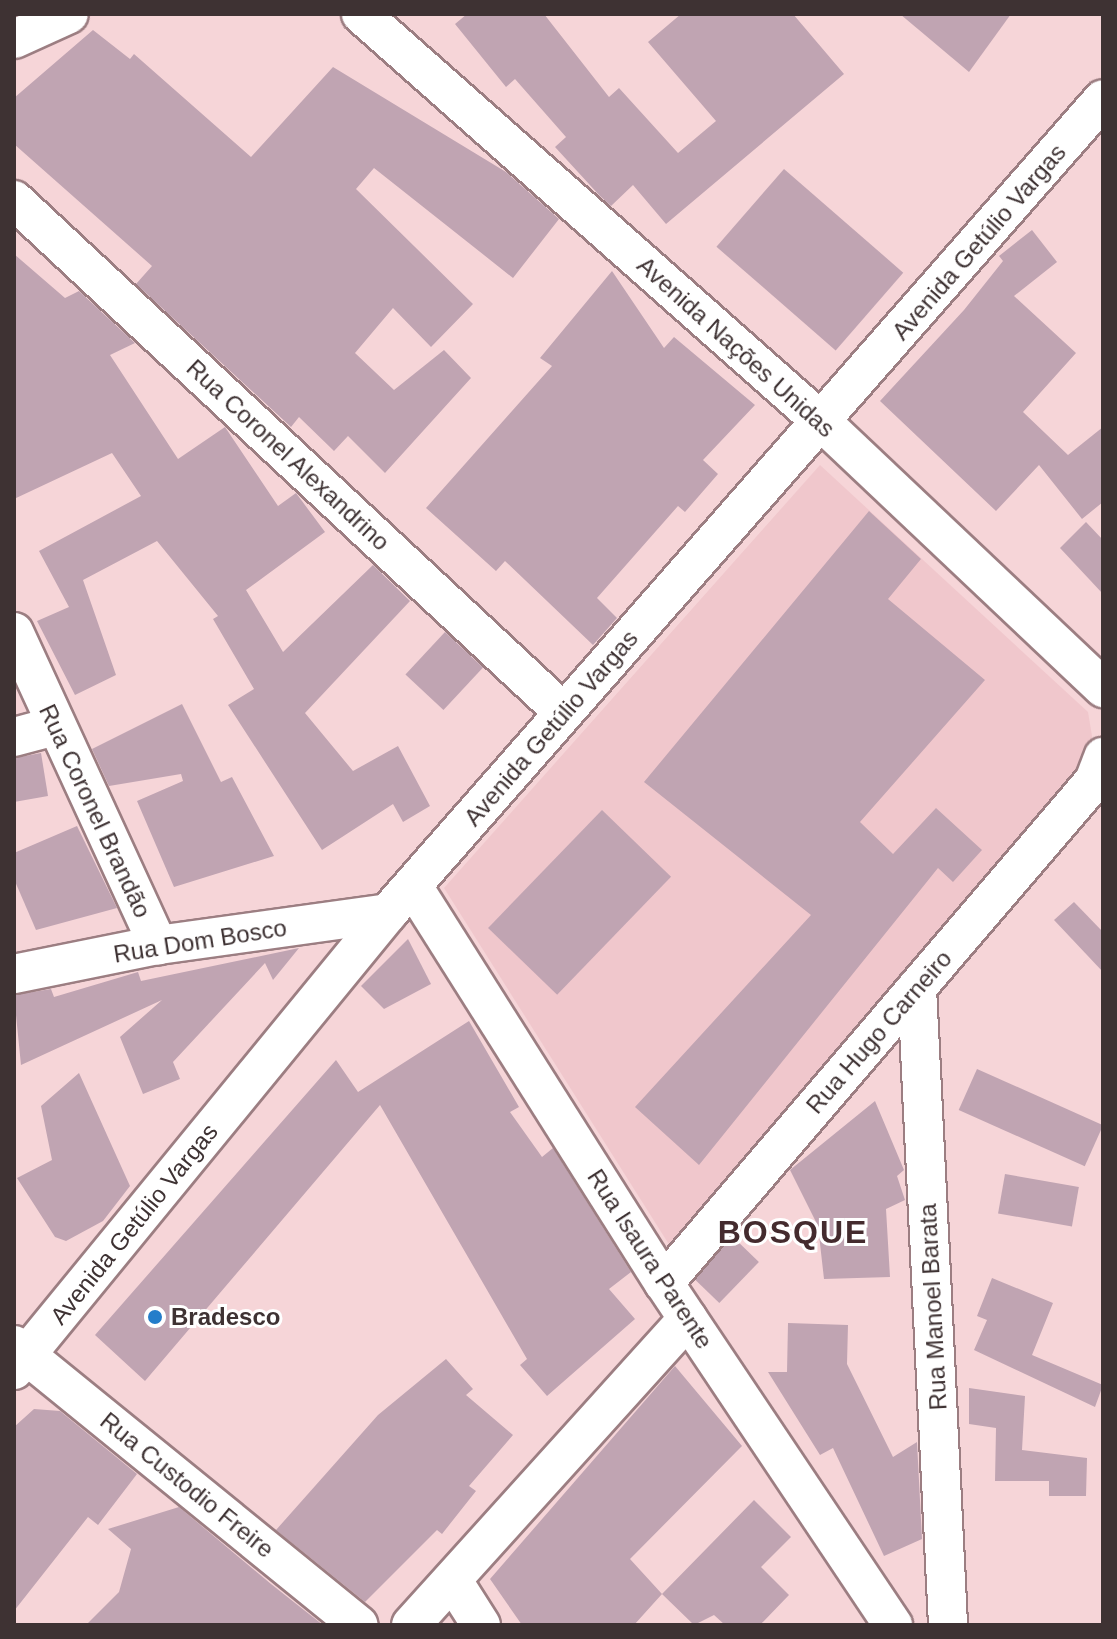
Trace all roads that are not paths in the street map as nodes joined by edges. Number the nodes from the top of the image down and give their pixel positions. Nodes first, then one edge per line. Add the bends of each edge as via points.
1 (69, 14) edge
2 (361, 14) edge
3 (14, 39) edge
4 (1103, 99) edge
5 (14, 200) edge
6 (823, 423) junction
7 (14, 632) edge
8 (1103, 688) edge
9 (562, 711) junction
10 (55, 726) junction
11 (14, 737) edge
12 (1100, 771) edge
13 (401, 900) junction
14 (158, 945) junction
15 (14, 974) edge
16 (917, 988) junction
17 (664, 1283) junction
18 (688, 1318) junction
19 (18, 1357) edge
20 (453, 1581) junction
21 (359, 1625) edge
22 (411, 1625) edge
23 (481, 1625) edge
24 (893, 1625) edge
25 (948, 1625) edge

1 - 3 street
2 - 6 street, Avenida Nações Unidas
4 - 6 street, Avenida Getúlio Vargas
5 - 9 street, Rua Coronel Alexandrino
6 - 8 street, Avenida Nações Unidas
6 - 9 street, Avenida Getúlio Vargas
7 - 10 street, Rua Coronel Brandão
9 - 13 street, Avenida Getúlio Vargas
10 - 11 street
10 - 14 street, Rua Coronel Brandão
12 - 16 street, Rua Hugo Carneiro
13 - 14 street, Rua Dom Bosco
13 - 17 street, Rua Isaura Parente
13 - 19 street, Avenida Getúlio Vargas
14 - 15 street, Rua Dom Bosco
16 - 17 street, Rua Hugo Carneiro
16 - 25 street, Rua Manoel Barata
17 - 18 street, Rua Isaura Parente
18 - 20 street
18 - 24 street, Rua Isaura Parente
19 - 21 street, Rua Custodio Freire
20 - 22 street
20 - 23 street

